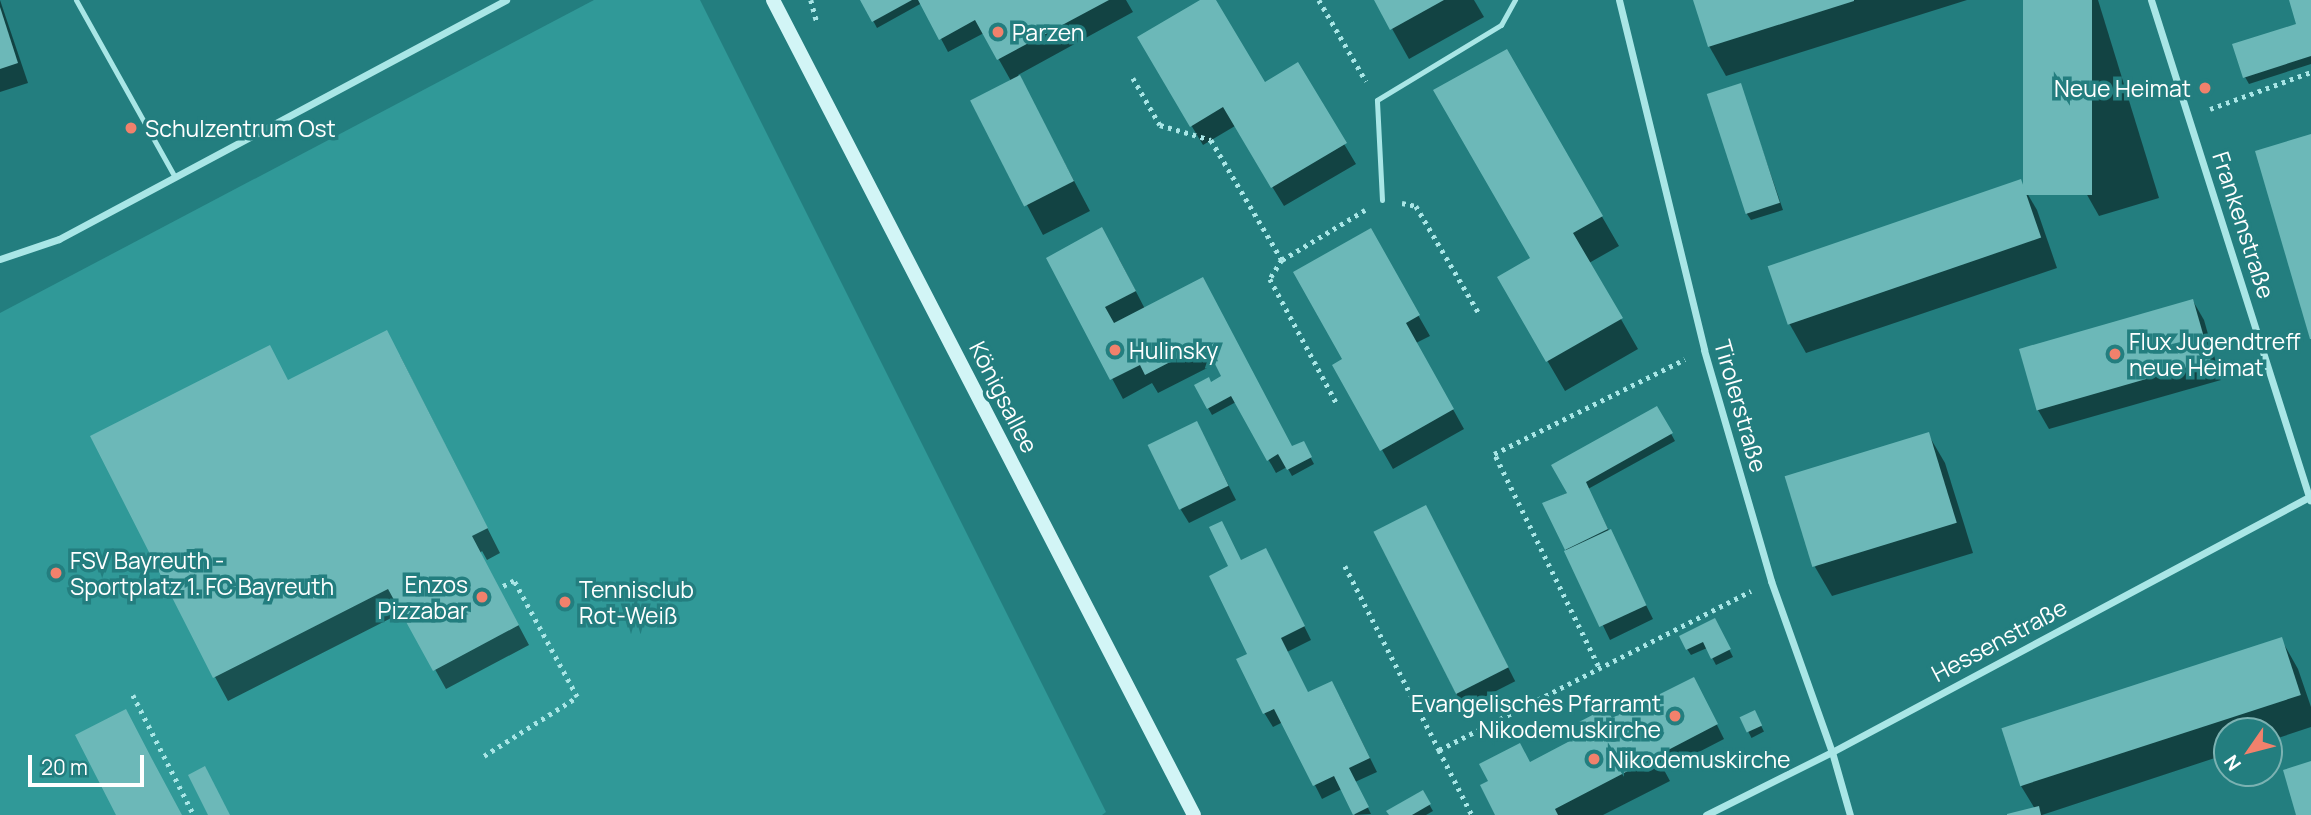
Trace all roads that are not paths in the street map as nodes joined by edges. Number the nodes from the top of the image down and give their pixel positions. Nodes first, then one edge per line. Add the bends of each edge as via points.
1 (76, 0) edge
2 (506, 0) edge
3 (773, 0) edge
4 (1515, 0) edge
5 (1619, 0) edge
6 (2151, 0) edge
7 (175, 177) junction
8 (1382, 200) road end
9 (0, 259) edge
10 (2310, 499) edge
11 (1832, 752) junction
12 (1194, 815) edge
13 (1706, 815) edge
14 (1850, 815) edge

1 - 7 lane
2 - 7 street
3 - 12 main road, Königsallee
4 - 8 lane via 1501,26 1377,100
5 - 11 street, Tirolerstraße via 1704,350 1771,581
6 - 10 street, Frankenstraße
7 - 9 street via 59,239
10 - 11 street, Hessenstraße
11 - 13 street, Hessenstraße
11 - 14 street, Tirolerstraße

